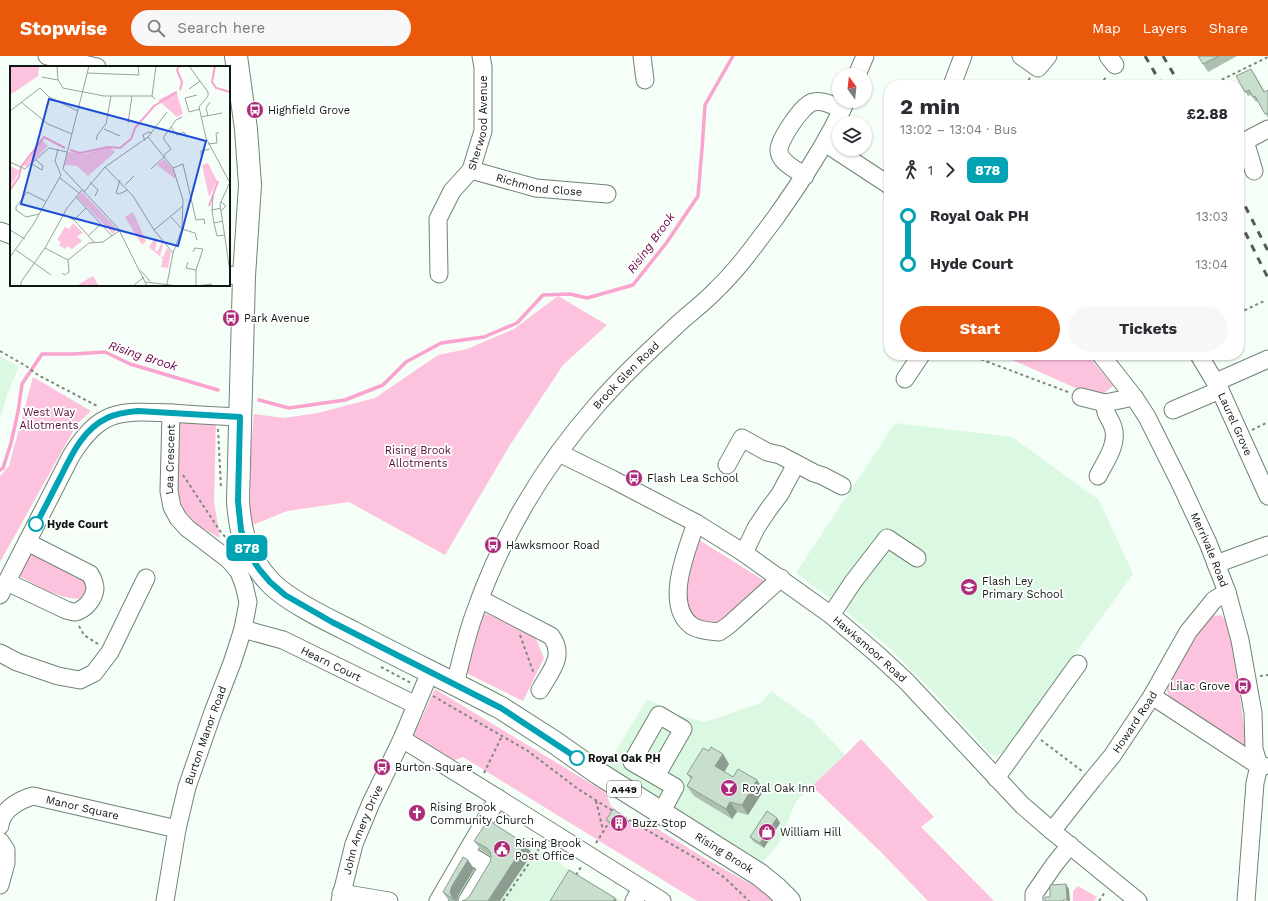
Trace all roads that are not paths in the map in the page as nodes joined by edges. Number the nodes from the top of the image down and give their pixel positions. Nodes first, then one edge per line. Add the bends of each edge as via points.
1 (47, 56) edge
2 (236, 56) edge
3 (481, 56) edge
4 (642, 56) edge
5 (865, 56) edge
6 (963, 56) edge
7 (1021, 56) edge
8 (1048, 56) edge
9 (92, 66) edge
10 (860, 68) edge
11 (645, 80) dead end
12 (954, 80) edge
13 (235, 94) edge
14 (832, 103) edge
15 (842, 108) edge
16 (1268, 129) edge
17 (825, 143) junction
18 (471, 170) junction
19 (1254, 171) dead end
20 (805, 176) junction
21 (884, 183) edge
22 (607, 194) dead end
23 (0, 231) edge
24 (10, 235) edge
25 (439, 274) dead end
26 (236, 276) edge
27 (1268, 359) edge
28 (918, 360) edge
29 (1105, 360) edge
30 (1202, 360) edge
31 (905, 379) dead end
32 (1218, 386) junction
33 (1080, 397) road end
34 (1134, 397) junction
35 (1105, 403) junction
36 (1173, 410) dead end
37 (171, 413) junction
38 (240, 417) junction
39 (559, 453) junction
40 (796, 464) junction
41 (727, 465) dead end
42 (1098, 476) dead end
43 (842, 486) dead end
44 (1266, 487) edge
45 (696, 523) junction
46 (27, 542) junction
47 (1268, 545) edge
48 (744, 553) junction
49 (917, 558) dead end
50 (1216, 564) junction
51 (239, 572) joint
52 (146, 578) dead end
53 (781, 578) junction
54 (3, 588) edge
55 (1227, 592) junction
56 (480, 599) junction
57 (831, 615) junction
58 (243, 629) junction
59 (0, 653) edge
60 (1078, 664) dead end
61 (430, 672) junction
62 (455, 684) junction
63 (540, 690) road end
64 (1152, 696) junction
65 (416, 705) junction
66 (402, 739) junction
67 (1264, 766) edge
68 (656, 776) dead end
69 (996, 778) junction
70 (498, 798) junction
71 (661, 813) junction
72 (0, 826) edge
73 (177, 829) junction
74 (1052, 831) junction
75 (0, 840) edge
76 (1070, 845) junction
77 (466, 853) junction
78 (0, 885) edge
79 (638, 895) edge
80 (341, 897) edge
81 (165, 901) edge
82 (389, 901) edge
83 (438, 901) edge
84 (467, 901) edge
85 (662, 901) edge
86 (789, 901) edge
87 (1034, 901) edge
88 (1138, 901) edge
89 (1246, 901) edge

1 - 9 street
2 - 13 highway, Rising Brook / A449
3 - 18 street, Sherwood Avenue via 483,131
4 - 11 street
5 - 10 street
6 - 12 street
7 - 8 street via 1038,68
13 - 26 highway, Rising Brook / A449 via 246,129 250,185
14 - 20 street, Brook Glen Road via 812,102 802,109 780,142 779,152 783,160
15 - 17 street, Brook Glen Road
16 - 19 street via 1245,141
17 - 20 street, Brook Glen Road
17 - 21 street
18 - 22 street, Richmond Close via 536,188
18 - 25 street, Sherwood Avenue via 452,191 438,219
20 - 39 street, Brook Glen Road via 746,258 717,290 622,377
23 - 24 street
26 - 38 highway, Rising Brook / A449
27 - 32 street
28 - 31 street
29 - 34 street, Merrivale Road
30 - 32 street, Laurel Grove
32 - 36 street
32 - 44 street, Laurel Grove
33 - 35 street
34 - 35 street
34 - 50 street, Merrivale Road via 1180,482
35 - 42 street via 1105,413 1113,427 1115,441
37 - 38 street
37 - 46 street via 138,411 115,415 99,423 82,438
37 - 51 street, Lea Crescent via 169,491 172,508 187,528 229,560
38 - 61 highway, Rising Brook / A449 via 245,448 238,501 241,530 250,555 259,569 285,595
39 - 45 street, Hawksmoor Road
39 - 56 street, Brook Glen Road via 520,514
40 - 41 street via 742,438
40 - 43 street
40 - 48 street via 780,494 756,528
45 - 48 street, Hawksmoor Road
45 - 53 street via 678,586 678,603 683,616 692,626 719,632
46 - 54 street
46 - 54 street via 90,574 95,589 90,601 81,610 74,612
47 - 50 street
48 - 53 street, Hawksmoor Road
49 - 57 street via 887,538
50 - 55 street, Merrivale Road
51 - 58 street, Burton Manor Road via 248,602
52 - 59 street via 110,652 94,673 80,680 58,676 17,662
53 - 57 street, Hawksmoor Road
55 - 64 street, Howard Road via 1214,600 1188,632
55 - 67 street, Merrivale Road via 1240,640 1253,713 1254,749
56 - 62 street, Brook Glen Road
56 - 63 street via 551,636 555,642 558,656
57 - 69 street, Hawksmoor Road via 907,682
58 - 65 street, Hearn Court via 283,640
58 - 73 street, Burton Manor Road via 187,787
60 - 69 street
61 - 62 highway, Rising Brook / A449
61 - 65 street, John Amery Drive
62 - 71 highway, Rising Brook / A449 via 517,718
64 - 67 street
64 - 74 street, Howard Road via 1112,756
65 - 66 street, John Amery Drive
66 - 70 street
66 - 80 street, John Amery Drive via 354,844
67 - 89 street via 1254,783
68 - 71 street via 675,787
69 - 74 street, Hawksmoor Road
70 - 77 street
70 - 79 street via 589,856
71 - 86 highway, Rising Brook / A449 via 760,875
72 - 73 street, Manor Square via 0,821 12,806 22,799 33,796
73 - 81 street, Burton Manor Road
74 - 76 street, Hawksmoor Road
75 - 78 street via 6,850 6,863
76 - 87 street via 1034,894
76 - 88 street, Hawksmoor Road
77 - 83 street
77 - 84 street via 488,866
79 - 85 street
80 - 82 street

